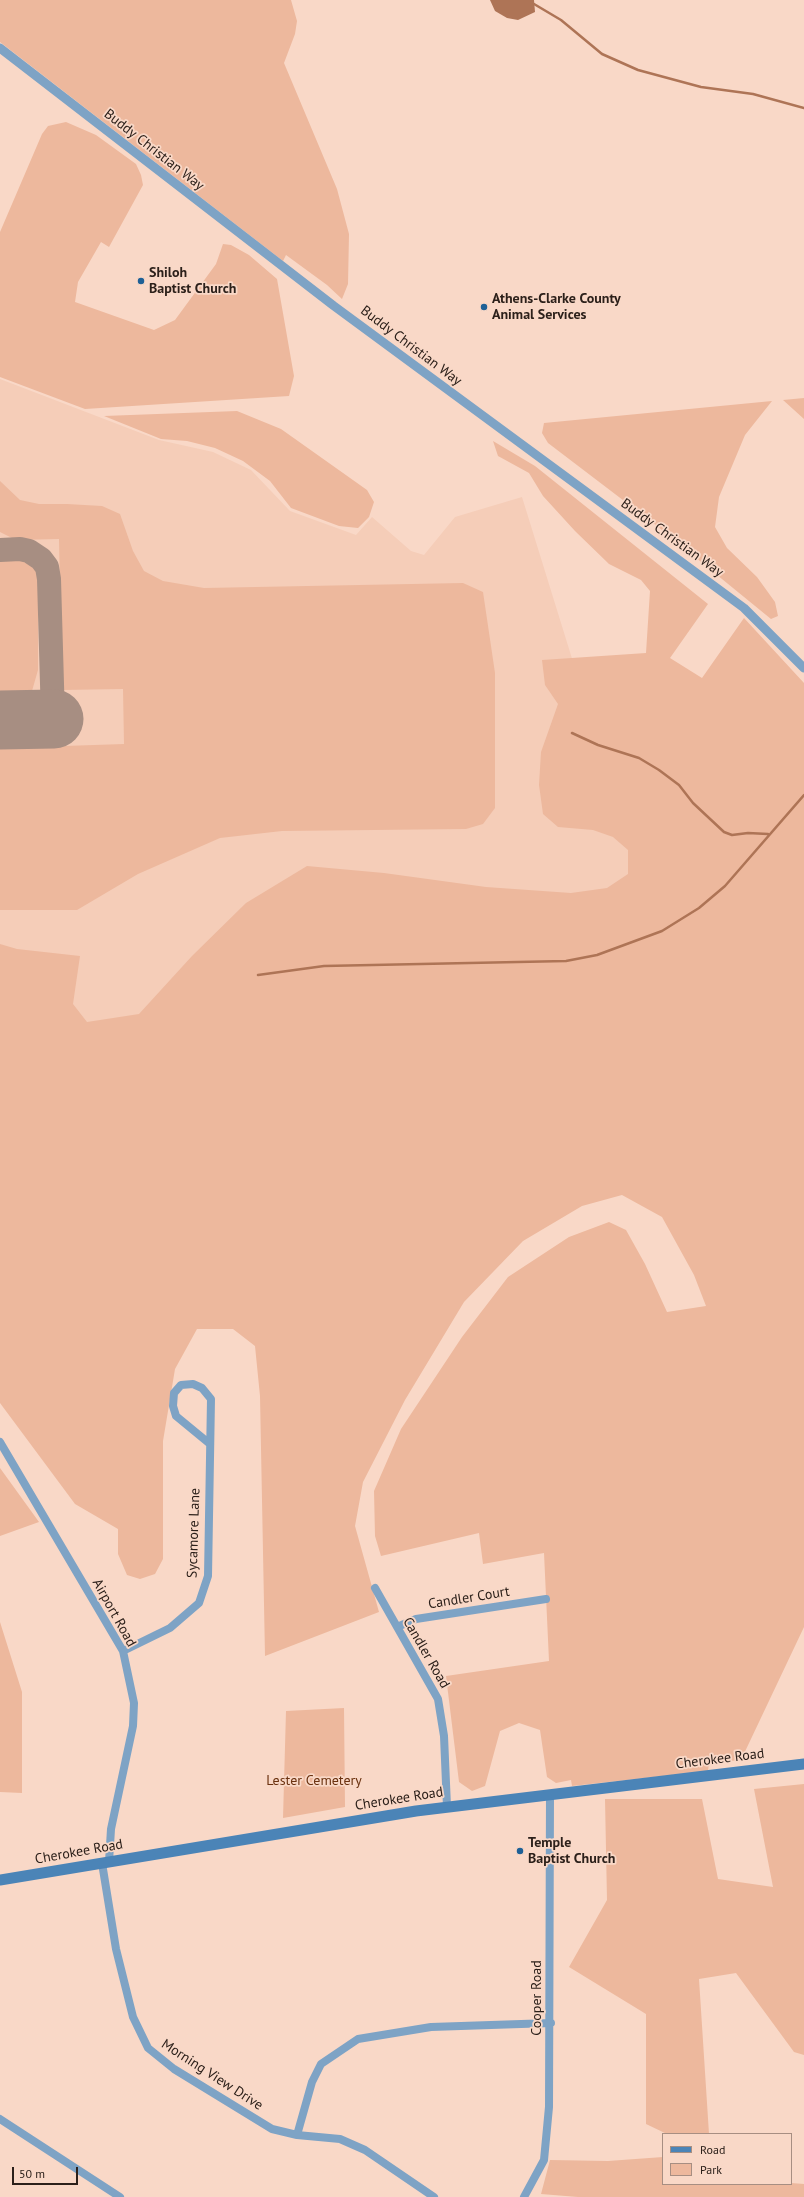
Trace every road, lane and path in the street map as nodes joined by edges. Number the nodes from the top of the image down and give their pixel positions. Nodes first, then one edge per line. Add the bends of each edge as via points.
1 (0, 48) edge
2 (804, 668) edge
3 (0, 1442) edge
4 (210, 1444) junction
5 (375, 1588) dead end
6 (546, 1599) dead end
7 (397, 1627) junction
8 (123, 1651) junction
9 (804, 1764) edge
10 (550, 1794) junction
11 (447, 1807) junction
12 (105, 1863) junction
13 (0, 1880) edge
14 (551, 2023) junction
15 (0, 2119) edge
16 (297, 2135) junction
17 (120, 2197) edge
18 (434, 2197) edge
19 (524, 2197) edge

1 - 2 street, Buddy Christian Way via 347,315 744,608
3 - 8 street, Airport Road
4 - 4 street, Sycamore Lane via 210,1399 202,1388 193,1384 182,1385 174,1393 173,1406 176,1416
4 - 8 street, Sycamore Lane via 208,1576 199,1603 170,1628
5 - 7 street, Candler Road
6 - 7 street, Candler Court via 416,1619
7 - 11 street, Candler Road via 438,1700 444,1736
8 - 12 street, Airport Road via 134,1703 133,1726
9 - 10 main road, Cherokee Road
10 - 11 main road, Cherokee Road
10 - 14 street, Cooper Road
11 - 12 main road, Cherokee Road
12 - 13 main road, Cherokee Road
12 - 16 street, Morning View Drive via 116,1949 133,2017 148,2048 174,2069 272,2129
14 - 16 street via 431,2027 358,2039 321,2064 312,2082
14 - 19 street, Cooper Road via 549,2106 544,2160
15 - 17 street
16 - 18 street, Morning View Drive via 340,2139 365,2150

